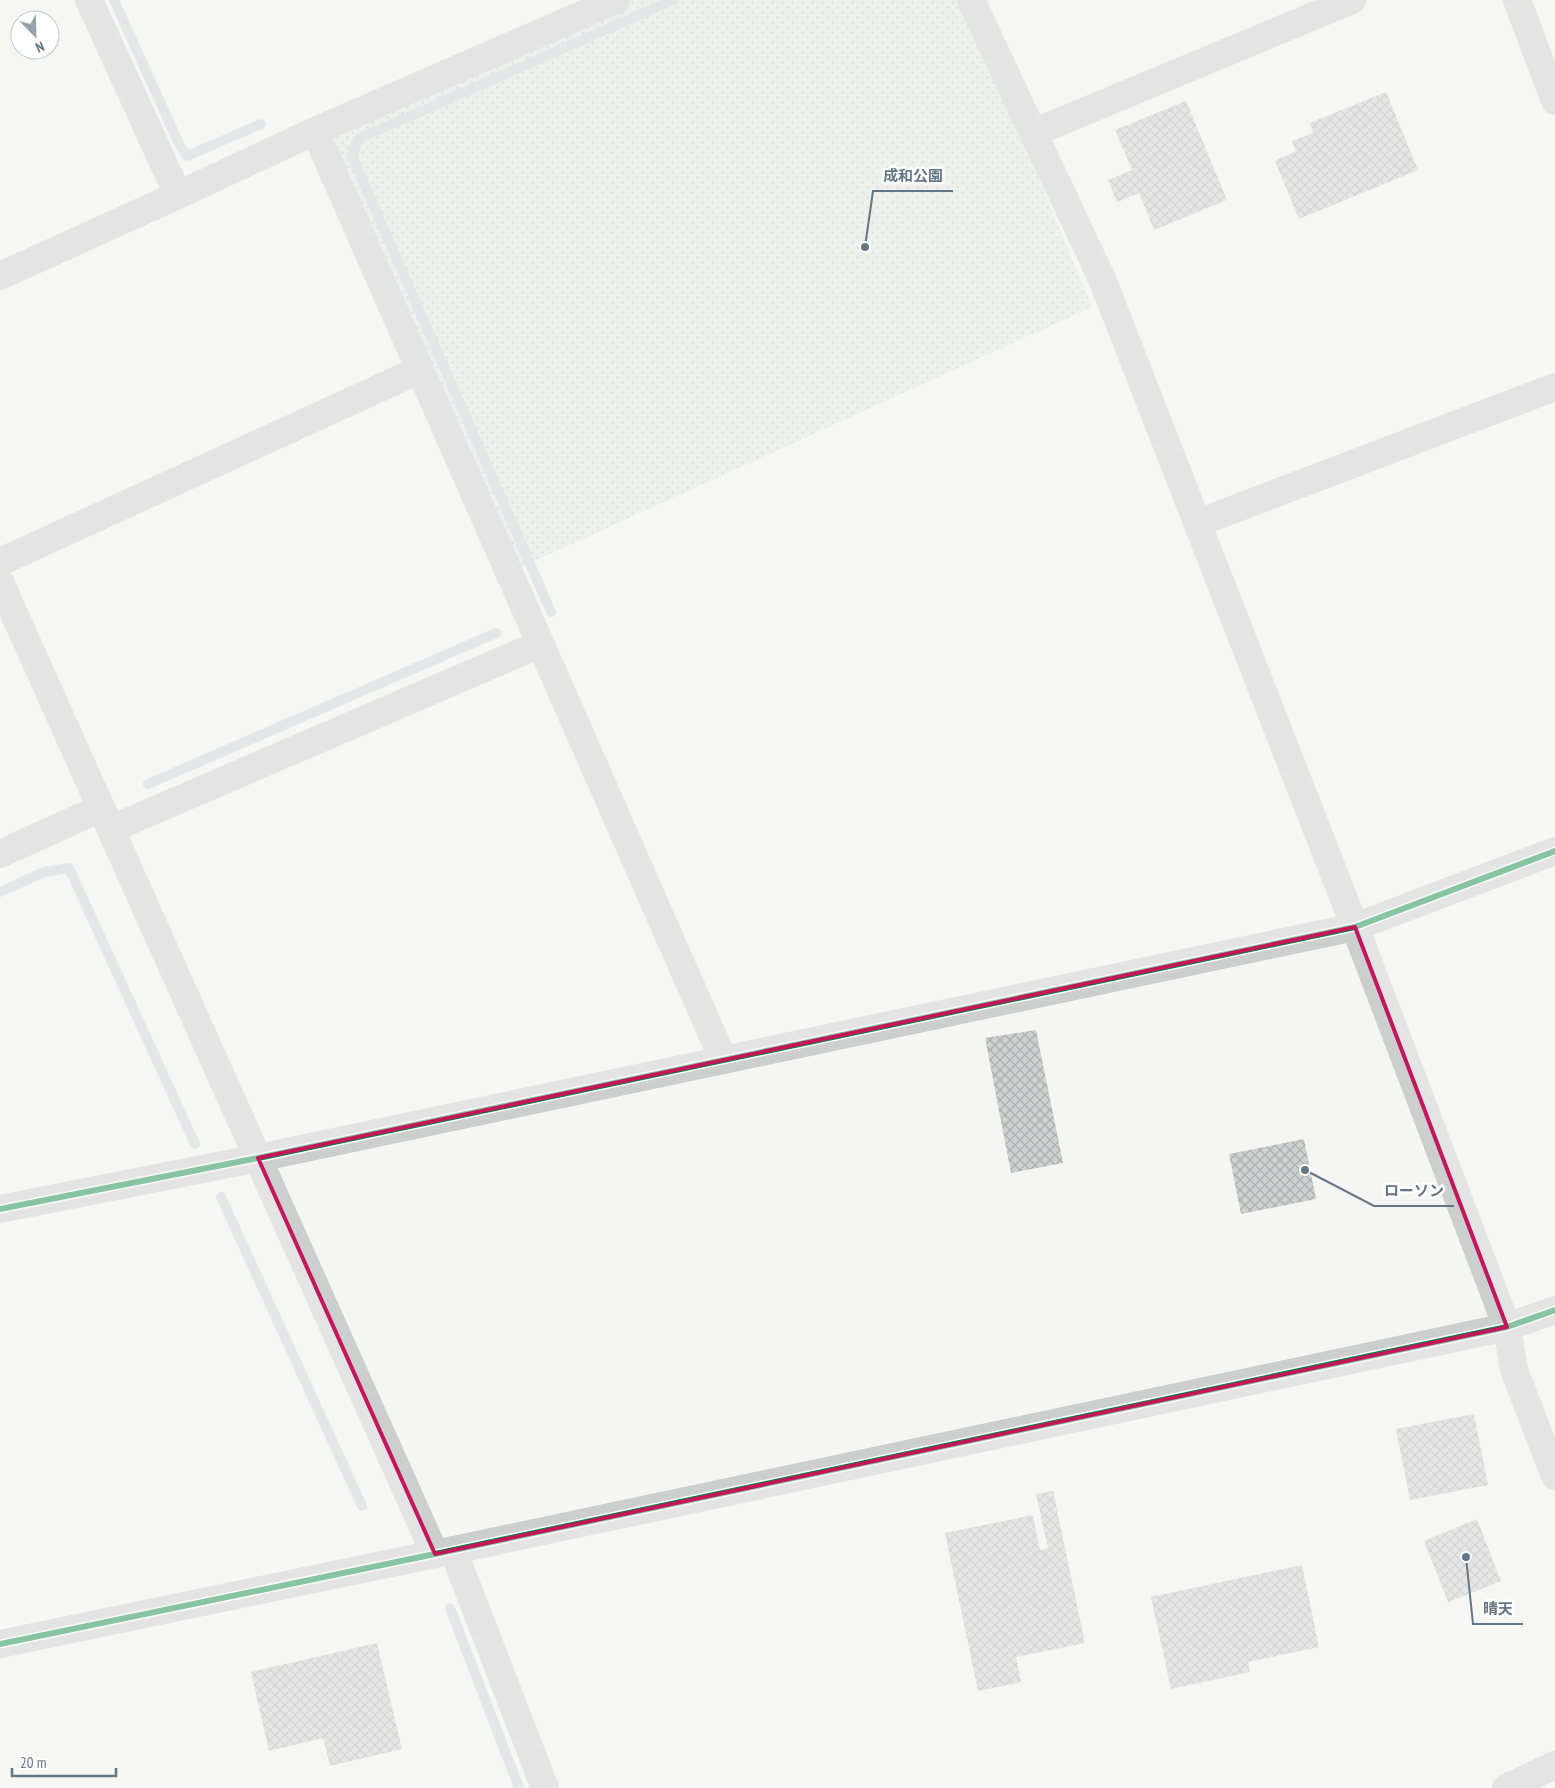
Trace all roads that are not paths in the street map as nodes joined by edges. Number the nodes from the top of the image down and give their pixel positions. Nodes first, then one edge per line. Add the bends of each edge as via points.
1 (89, 0) edge
2 (616, 0) edge
3 (971, 0) edge
4 (1352, 0) edge
5 (1517, 0) edge
6 (1555, 101) edge
7 (315, 131) junction
8 (1033, 133) junction
9 (178, 196) junction
10 (0, 276) edge
11 (419, 370) junction
12 (1555, 387) edge
13 (1198, 523) junction
14 (0, 562) edge
15 (0, 582) edge
16 (540, 644) junction
17 (106, 819) junction
18 (1555, 851) edge
19 (0, 854) edge
20 (1355, 927) junction
21 (723, 1059) junction
22 (258, 1158) junction
23 (0, 1210) edge
24 (1555, 1310) edge
25 (1507, 1327) junction
26 (1555, 1476) edge
27 (444, 1552) junction
28 (0, 1644) edge
29 (1555, 1765) edge
30 (545, 1788) edge
31 (1506, 1788) edge

1 - 9 street
2 - 7 street
3 - 8 street
4 - 8 street
5 - 6 street
7 - 9 street
7 - 11 street
8 - 13 street via 1102,279
9 - 10 street
11 - 14 street
11 - 16 street
12 - 13 street
13 - 20 street
15 - 17 street
16 - 17 street
16 - 21 street
17 - 19 street
17 - 22 street
18 - 20 street
20 - 21 street
20 - 25 street
21 - 22 street
22 - 23 street
22 - 27 street
24 - 25 street
25 - 26 street via 1514,1370
25 - 27 street
27 - 28 street
27 - 30 street
29 - 31 street

